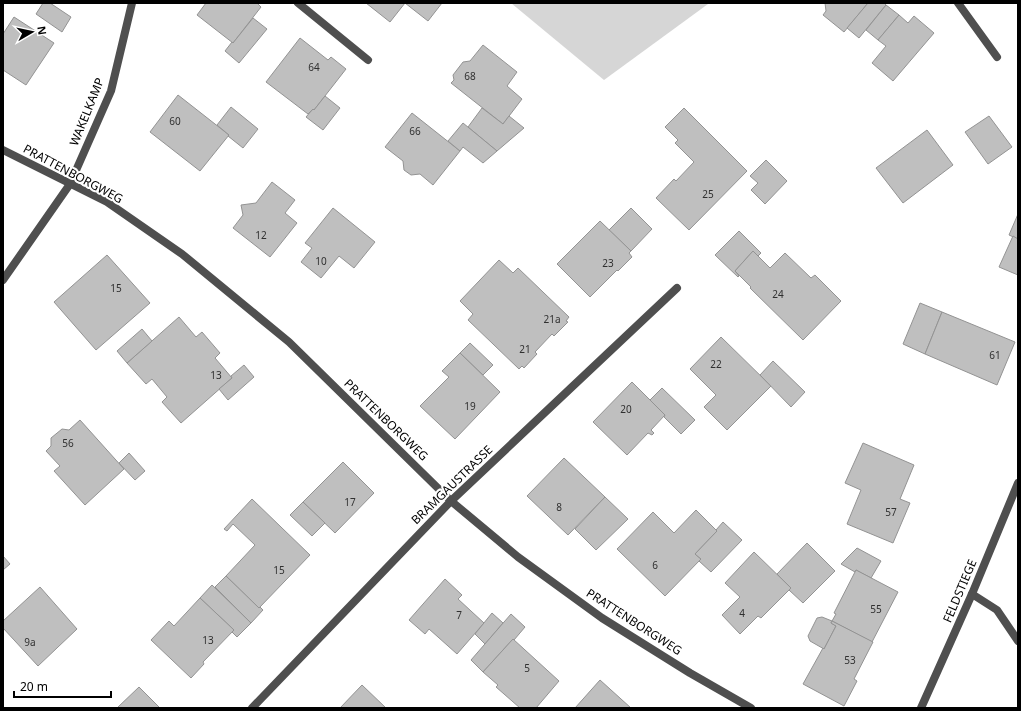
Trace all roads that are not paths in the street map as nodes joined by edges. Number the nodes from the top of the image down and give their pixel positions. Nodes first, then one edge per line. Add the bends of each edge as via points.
1 (132, 3) edge
2 (298, 3) edge
3 (958, 3) edge
4 (997, 57) dead end
5 (368, 60) dead end
6 (3, 150) edge
7 (70, 184) junction
8 (3, 280) edge
9 (677, 288) dead end
10 (1018, 483) edge
11 (451, 501) junction
12 (972, 594) junction
13 (1018, 641) edge
14 (252, 708) edge
15 (752, 708) edge
16 (921, 708) edge

1 - 7 street, WAKELKAMP via 111,91
2 - 5 street
3 - 4 street
6 - 7 street, PRATTENBORGWEG
7 - 8 street, WAKELKAMP
7 - 11 street, PRATTENBORGWEG via 107,202 182,254 283,337
9 - 11 street, BRAMGAUSTRASSE
10 - 12 street, FELDSTIEGE
11 - 14 street, BRAMGAUSTRASSE
11 - 15 street, PRATTENBORGWEG via 518,557 602,618
12 - 13 street via 997,610
12 - 16 street, FELDSTIEGE

